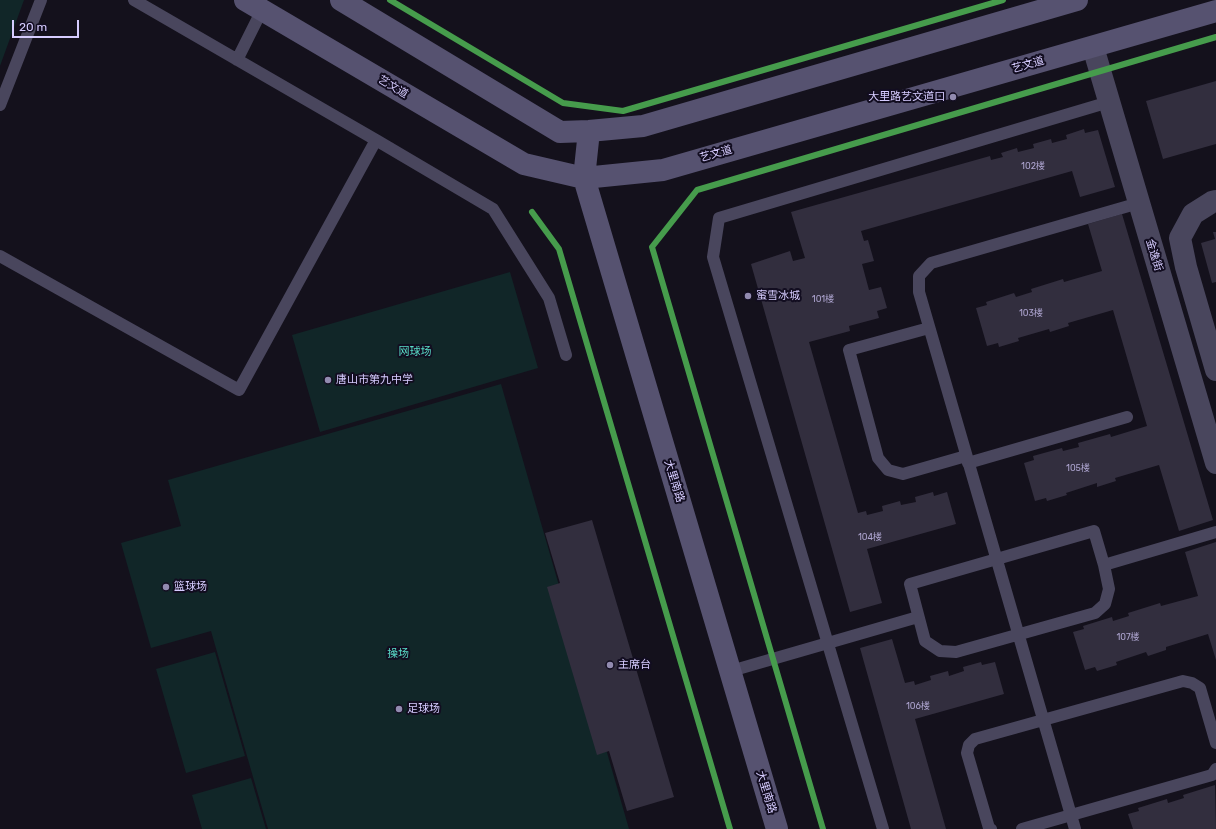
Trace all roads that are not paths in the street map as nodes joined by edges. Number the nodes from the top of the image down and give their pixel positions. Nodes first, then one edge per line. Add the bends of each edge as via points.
1 (41, 0) edge
2 (134, 0) edge
3 (341, 0) edge
4 (1077, 0) edge
5 (254, 5) edge
6 (1216, 11) edge
7 (1093, 47) junction
8 (237, 60) junction
9 (1109, 102) junction
10 (0, 105) edge
11 (589, 131) junction
12 (376, 140) junction
13 (584, 178) junction
14 (1216, 201) edge
15 (1139, 203) junction
16 (0, 256) edge
17 (929, 328) junction
18 (566, 355) dead end
19 (1216, 370) edge
20 (1127, 417) dead end
21 (967, 460) junction
22 (1216, 463) edge
23 (1216, 532) edge
24 (996, 559) junction
25 (1104, 564) junction
26 (918, 617) junction
27 (1018, 635) junction
28 (828, 643) junction
29 (730, 671) junction
30 (1043, 720) junction
31 (1216, 743) edge
32 (1216, 769) edge
33 (1071, 816) junction
34 (777, 829) edge
35 (883, 829) edge
36 (992, 829) edge
37 (1022, 829) edge
38 (1074, 829) edge

1 - 10 lane
2 - 8 lane
3 - 11 main road via 560,132
4 - 11 main road via 643,126
5 - 8 lane
5 - 13 main road, 艺文道 via 524,164
6 - 7 main road, 艺文道
7 - 9 street, 金逸街
7 - 13 main road, 艺文道 via 662,170
8 - 12 lane
9 - 15 street, 金逸街
9 - 28 lane via 719,218 713,257
11 - 13 main road, 大里南路
12 - 16 lane via 239,390
12 - 18 lane via 493,209 549,298
13 - 29 main road, 大里南路
14 - 19 street via 1192,214 1180,238
15 - 17 lane via 931,263 919,276 919,292
15 - 22 street, 金逸街
17 - 21 lane
17 - 21 lane via 849,350 878,458 888,470 903,474
20 - 21 lane
21 - 24 lane
23 - 25 lane
24 - 25 lane via 1094,532
24 - 26 lane via 910,584
24 - 27 lane
25 - 27 lane via 1109,589 1105,604 1095,613
26 - 27 lane via 925,641 940,651 956,652
26 - 28 lane
27 - 30 lane
28 - 29 lane
28 - 35 lane
29 - 34 main road, 大里南路
30 - 31 lane via 1183,681 1200,688
30 - 33 lane
30 - 36 lane via 975,739 969,745 967,753 989,828
32 - 33 lane via 1212,775
33 - 37 lane
33 - 38 lane

